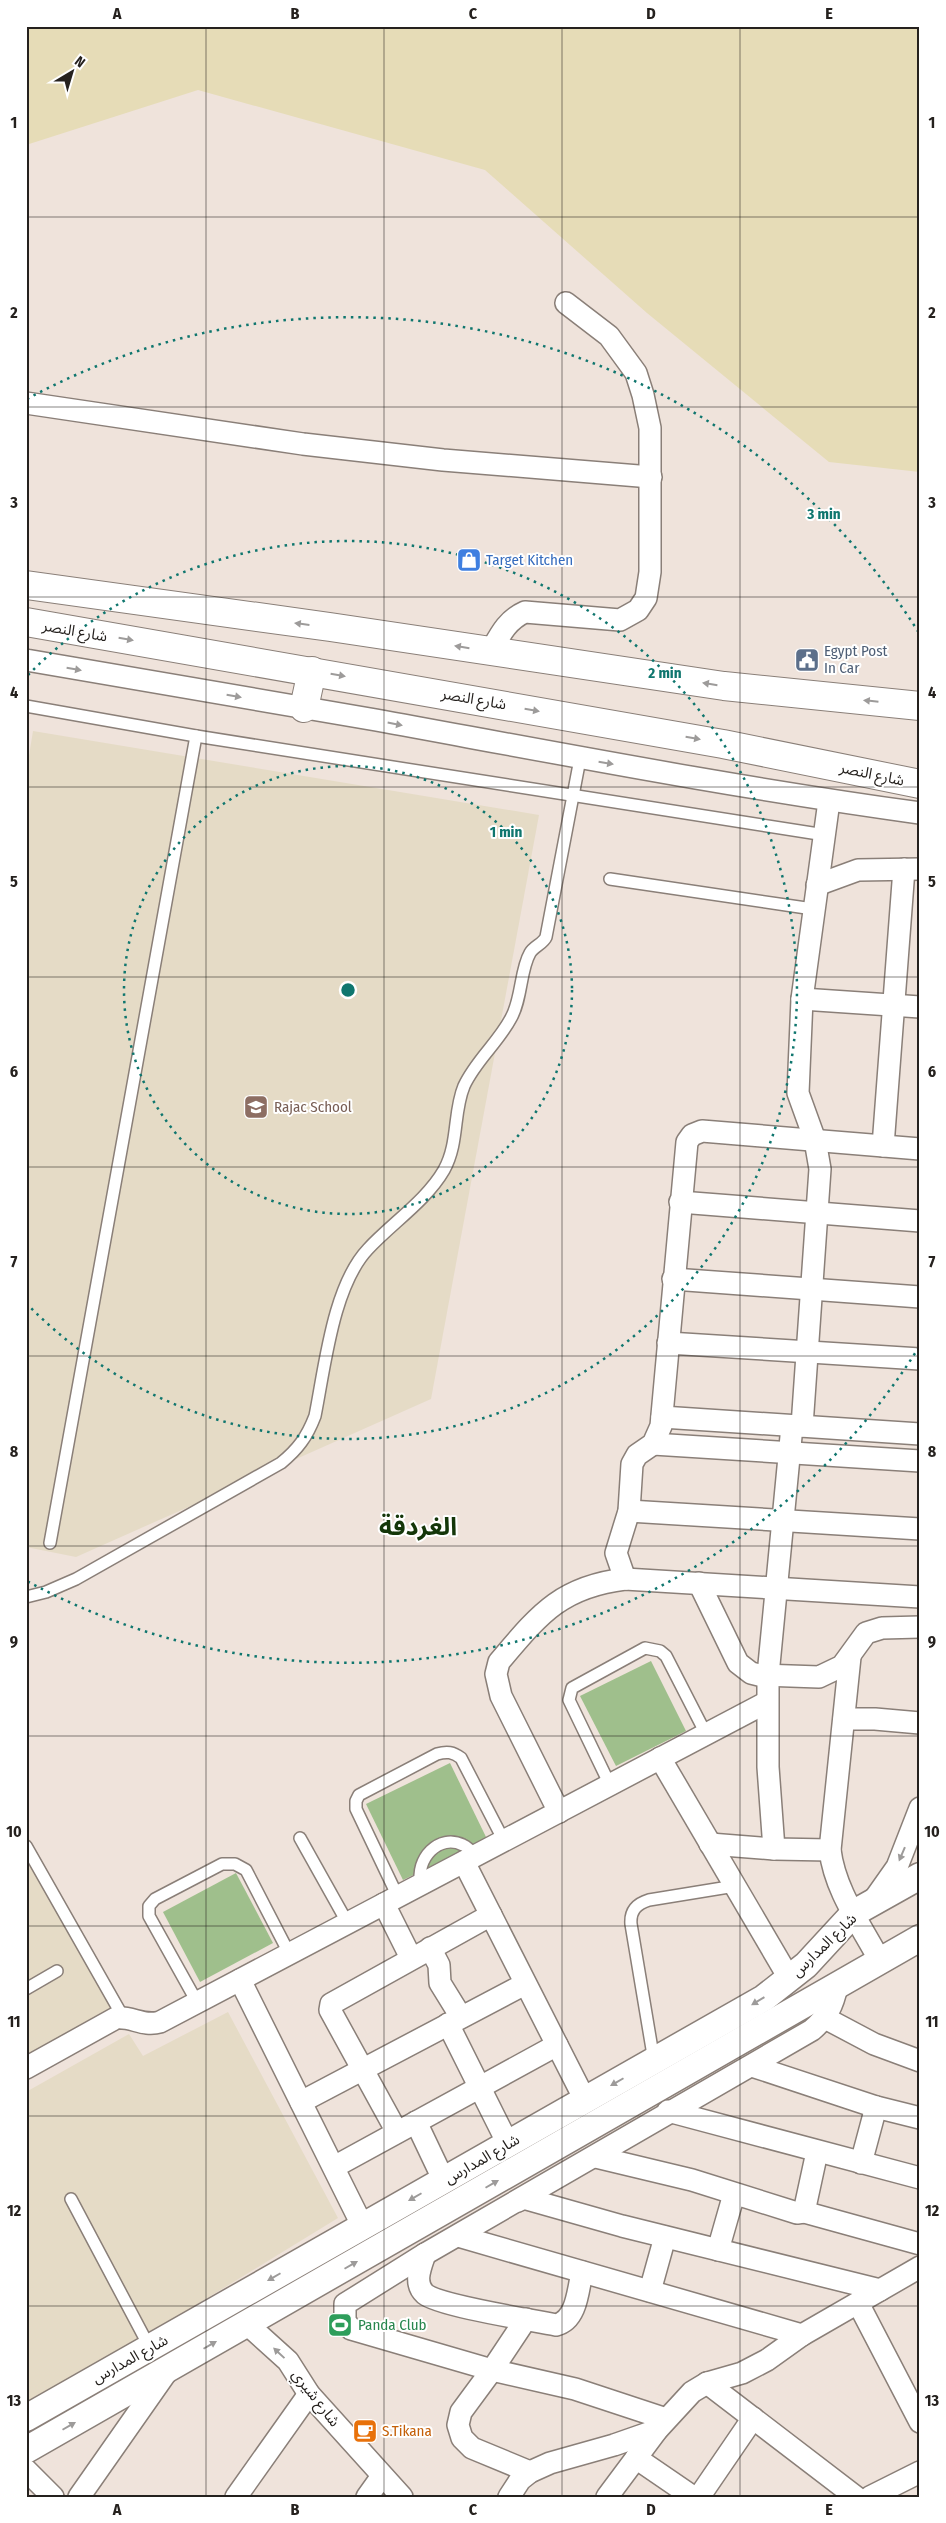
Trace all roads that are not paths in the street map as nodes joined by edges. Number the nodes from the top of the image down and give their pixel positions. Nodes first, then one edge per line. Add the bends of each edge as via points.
1 (566, 303) dead end
2 (26, 403) edge
3 (651, 476) junction
4 (26, 585) edge
5 (26, 622) edge
6 (490, 651) junction
7 (26, 660) edge
8 (312, 671) junction
9 (26, 706) edge
10 (920, 706) edge
11 (304, 708) junction
12 (196, 736) junction
13 (580, 759) junction
14 (920, 784) edge
15 (573, 795) junction
16 (829, 801) junction
17 (920, 813) edge
18 (825, 835) junction
19 (912, 869) edge
20 (610, 879) dead end
21 (817, 885) junction
22 (813, 910) junction
23 (802, 999) junction
24 (894, 1005) junction
25 (920, 1007) edge
26 (815, 1140) junction
27 (883, 1146) junction
28 (920, 1149) edge
29 (680, 1202) junction
30 (815, 1212) junction
31 (920, 1221) edge
32 (674, 1279) junction
33 (810, 1289) junction
34 (920, 1297) edge
35 (668, 1343) junction
36 (807, 1352) junction
37 (920, 1359) edge
38 (662, 1417) junction
39 (797, 1426) junction
40 (920, 1434) edge
41 (653, 1444) junction
42 (789, 1453) junction
43 (920, 1461) edge
44 (629, 1511) junction
45 (783, 1521) junction
46 (920, 1529) edge
47 (50, 1543) dead end
48 (625, 1579) junction
49 (699, 1583) junction
50 (776, 1588) junction
51 (26, 1597) edge
52 (920, 1597) edge
53 (920, 1627) edge
54 (850, 1657) junction
55 (768, 1675) junction
56 (767, 1702) junction
57 (844, 1719) junction
58 (920, 1723) edge
59 (706, 1734) junction
60 (660, 1758) junction
61 (610, 1785) junction
62 (920, 1808) edge
63 (559, 1812) junction
64 (300, 1838) dead end
65 (504, 1841) junction
66 (710, 1844) junction
67 (26, 1846) edge
68 (774, 1849) junction
69 (830, 1850) junction
70 (469, 1859) junction
71 (920, 1876) edge
72 (735, 1886) junction
73 (391, 1900) junction
74 (863, 1908) junction
75 (490, 1915) junction
76 (347, 1922) junction
77 (920, 1938) edge
78 (430, 1948) junction
79 (290, 1954) junction
80 (411, 1958) junction
81 (880, 1961) junction
82 (57, 1971) dead end
83 (789, 1978) junction
84 (240, 1980) junction
85 (525, 1984) junction
86 (837, 1986) junction
87 (26, 1989) edge
88 (197, 2002) junction
89 (123, 2017) junction
90 (825, 2018) junction
91 (455, 2021) junction
92 (557, 2045) junction
93 (654, 2061) junction
94 (920, 2061) edge
95 (752, 2066) junction
96 (26, 2068) edge
97 (363, 2069) junction
98 (480, 2088) junction
99 (585, 2100) junction
100 (301, 2102) junction
101 (876, 2107) junction
102 (668, 2111) junction
103 (920, 2118) edge
104 (407, 2127) junction
105 (508, 2144) junction
106 (817, 2152) junction
107 (596, 2156) junction
108 (861, 2163) junction
109 (334, 2167) junction
110 (920, 2178) edge
111 (444, 2181) junction
112 (734, 2194) junction
113 (71, 2199) dead end
114 (518, 2200) junction
115 (804, 2212) junction
116 (363, 2227) junction
117 (458, 2236) junction
118 (665, 2237) junction
119 (920, 2244) edge
120 (718, 2250) junction
121 (425, 2254) junction
122 (920, 2267) edge
123 (582, 2272) junction
124 (880, 2290) junction
125 (650, 2292) junction
126 (858, 2303) junction
127 (526, 2319) junction
128 (248, 2324) junction
129 (802, 2335) junction
130 (150, 2348) junction
131 (169, 2368) junction
132 (492, 2370) junction
133 (707, 2384) junction
134 (309, 2394) junction
135 (26, 2418) edge
136 (754, 2418) junction
137 (920, 2422) edge
138 (662, 2424) junction
139 (26, 2450) edge
140 (636, 2458) junction
141 (26, 2470) edge
142 (530, 2472) junction
143 (920, 2472) edge
144 (382, 2476) junction
145 (52, 2497) edge
146 (79, 2497) edge
147 (236, 2497) edge
148 (367, 2497) edge
149 (402, 2497) edge
150 (509, 2497) edge
151 (606, 2497) edge
152 (693, 2497) edge
153 (699, 2497) edge
154 (856, 2497) edge
155 (870, 2497) edge

1 - 3 street via 609,336 636,373 650,428
2 - 3 street via 322,446 443,460
3 - 6 street via 650,572 646,598 638,610 620,620 525,612 515,616
6 -> 4 main road
5 -> 8 main road, شارع النصر
10 -> 6 main road via 724,686
7 -> 11 street
8 - 11 main road
8 -> 14 main road, شارع النصر via 723,744
9 - 12 lane
11 -> 13 street
12 - 15 lane
12 - 47 lane
13 - 15 lane
13 -> 16 street
15 - 18 lane
15 - 51 lane via 546,938 530,954 512,1016 497,1041 477,1062 463,1088 452,1152 443,1170 431,1187 367,1250 352,1270 341,1293 315,1416 308,1435 297,1451 282,1463 76,1579
16 - 17 street
16 - 18 street
18 - 21 street
19 - 21 street via 858,870
19 - 24 street
20 - 22 lane
21 - 22 street
22 - 23 street
23 - 24 street
23 - 26 street via 798,1093
24 - 25 street
24 - 27 street
26 - 27 street
26 - 29 street via 702,1130 692,1135 684,1151
26 - 30 street via 820,1169
27 - 28 street
29 - 30 street
29 - 32 street
30 - 31 street
30 - 33 street
32 - 33 street
32 - 35 street
33 - 34 street
33 - 36 street
35 - 36 street
35 - 38 street
36 - 37 street
36 - 39 street
38 - 39 street
38 - 41 street via 662,1426
39 - 40 street
39 - 42 street
41 - 42 street
41 - 44 street via 637,1455 632,1464
42 - 43 street
42 - 45 street
44 - 45 street
44 - 48 street via 616,1553
45 - 46 street
45 - 50 street
48 - 49 street
48 - 63 street via 599,1582 571,1592 547,1608 499,1662 496,1674 501,1696
49 - 50 street
49 - 55 street via 738,1663 751,1673
50 - 52 street
50 - 55 street
53 - 54 street via 882,1628 866,1633
54 - 55 street via 832,1672 819,1677
54 - 57 street
55 - 56 street
56 - 59 street
56 - 68 street
57 - 58 street
57 - 69 street
59 - 60 street
59 - 61 lane via 666,1656 660,1651 645,1648 569,1692 569,1700
60 - 61 street
60 - 66 street
61 - 63 street
62 -> 74 street via 897,1867
63 - 65 street
64 - 76 lane
65 - 70 street
65 - 73 lane via 456,1754 437,1754 383,1782 360,1795 355,1805
66 - 68 street
66 - 72 street
67 - 89 lane
68 - 69 street
69 - 74 street via 837,1882
70 - 73 street
70 - 75 street
71 - 74 street, شارع المدارس
72 - 83 street
72 - 93 lane via 649,1900 633,1911 631,1924
73 - 76 street
73 - 80 street
74 - 81 street
74 - 83 street, شارع المدارس
75 - 78 street
75 - 85 street
76 - 79 street
77 - 81 street, شارع المدارس
78 - 80 street
78 - 91 street via 440,1965 440,1983
79 - 84 street
79 - 88 lane via 246,1870 222,1864 155,1899 149,1906 149,1916
80 - 97 street via 331,2004 330,2010
81 - 86 street, شارع المدارس
82 - 87 lane
83 -> 93 street, شارع المدارس via 764,1998
84 - 88 street
84 - 100 street
85 - 91 street
85 - 92 street
86 - 90 street via 834,2004
128 -> 86 street, شارع المدارس
88 - 89 street via 152,2024
89 - 96 street
90 - 94 street via 874,2044
90 - 95 street via 812,2030
91 - 97 street
91 - 98 street
92 - 98 street
92 - 99 street
93 -> 99 street, شارع المدارس
95 - 101 street
95 - 102 street
97 - 100 street
97 - 104 street
98 - 104 street
98 - 105 street
99 - 105 street, شارع المدارس
100 - 109 street
101 - 103 street
101 - 108 street
102 - 106 street
102 - 107 street
104 - 109 street
104 - 111 street
105 - 111 street, شارع المدارس
106 - 108 street
106 - 115 street
107 - 112 street
107 - 114 street
108 - 110 street
109 - 116 street
111 -> 116 street, شارع المدارس
112 - 115 street via 797,2213
112 - 120 street
113 - 130 lane
114 - 117 street
114 - 118 street via 523,2198
115 - 119 street
116 -> 130 street, شارع المدارس
117 - 121 street
117 - 123 street
118 - 120 street
118 - 125 street
120 - 124 street
121 - 127 street via 419,2283 425,2294 447,2303
121 - 132 street via 351,2298 344,2310 347,2325 351,2329
122 - 124 street
123 - 125 street
123 - 127 street via 570,2317 564,2323 556,2325
124 - 126 street
125 - 129 street
126 - 129 street
126 - 137 street
127 - 132 street
131 -> 128 street, شارع المدارس
134 -> 128 street, شارع شيري via 288,2361
129 - 133 street via 750,2369
130 - 135 street, شارع المدارس
139 -> 131 street, شارع المدارس
131 - 146 street
132 - 138 street via 574,2390
132 - 142 street via 461,2412 458,2425 462,2438 472,2448
133 - 136 street
133 - 138 street via 692,2392
134 - 144 street, شارع شيري
134 - 147 street
136 - 153 street
136 - 154 street
138 - 140 street
138 - 142 street via 614,2445
140 - 151 street
140 - 152 street
141 - 145 street
142 - 150 street
143 - 155 street
144 - 148 street
144 - 149 street, شارع شيري

